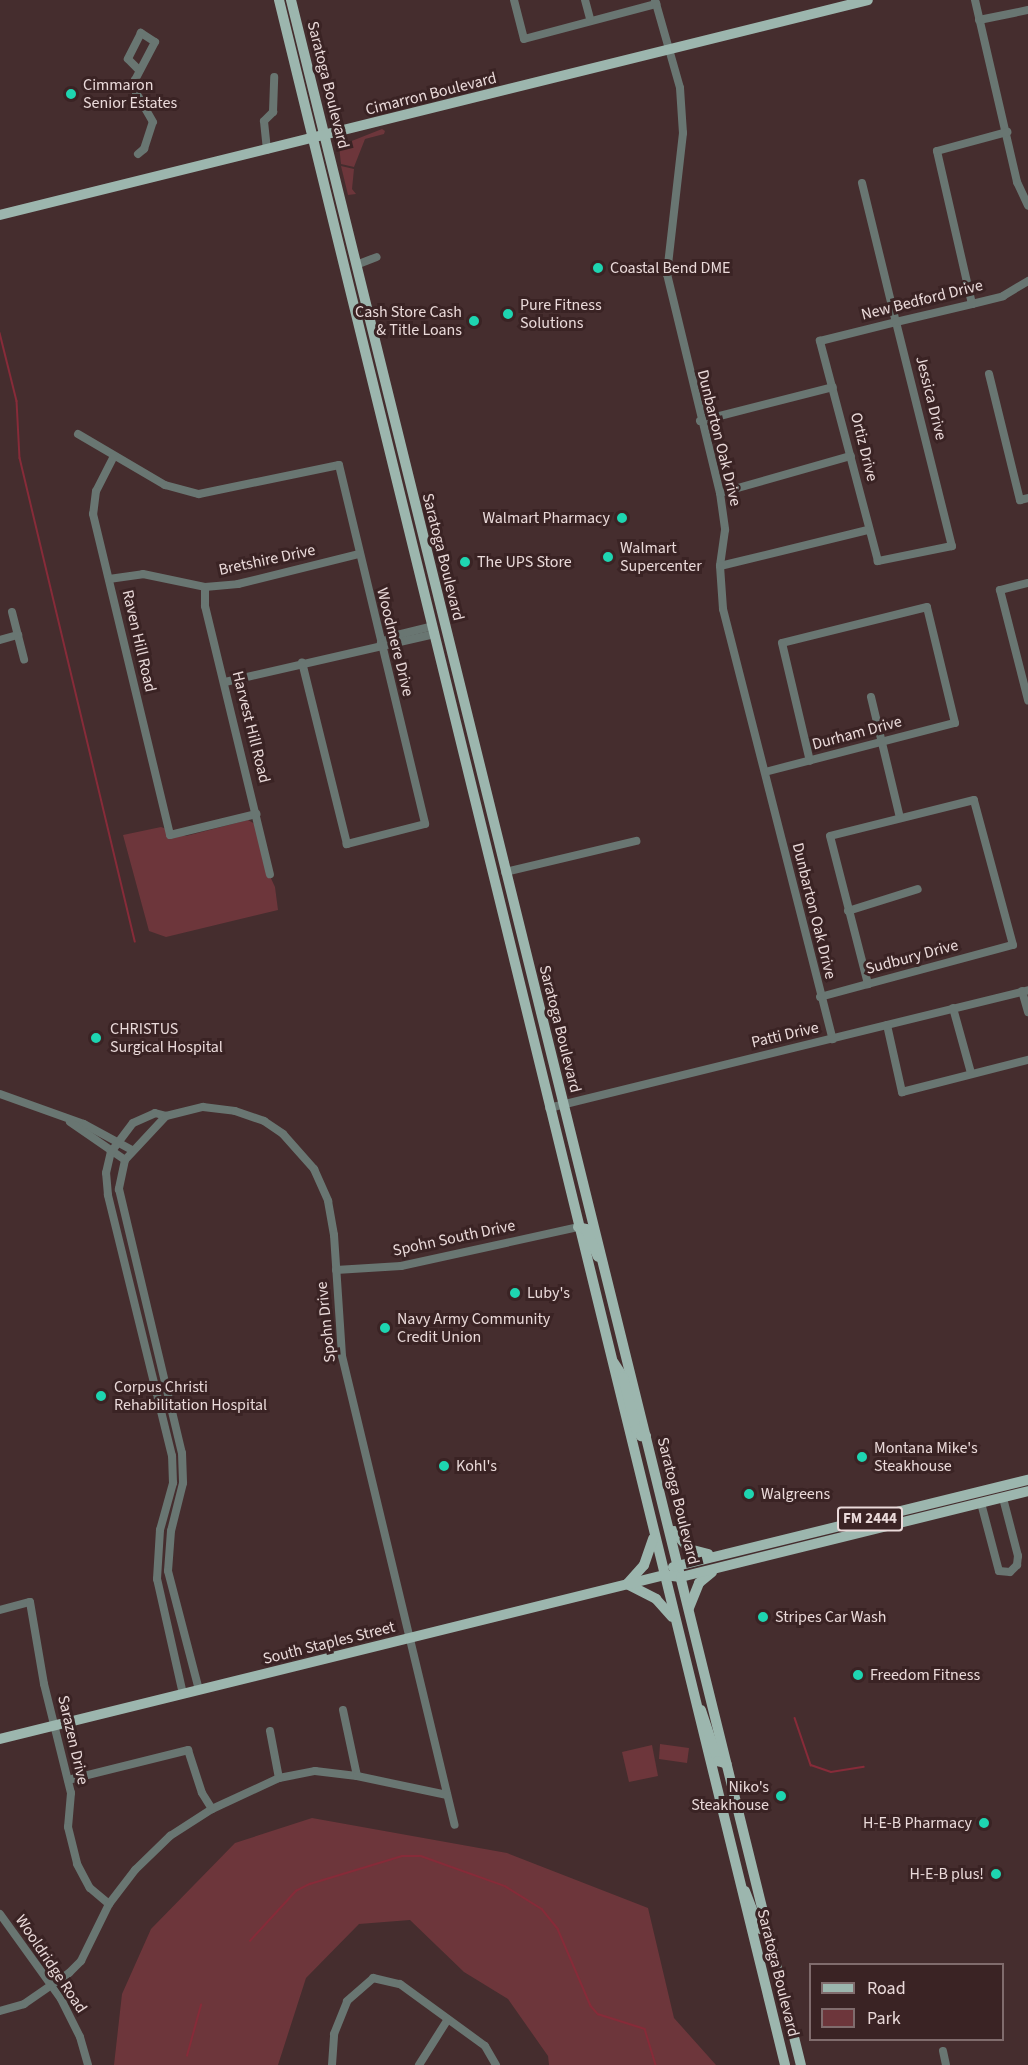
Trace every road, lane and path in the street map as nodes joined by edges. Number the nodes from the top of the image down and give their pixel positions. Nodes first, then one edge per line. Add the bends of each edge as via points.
1 (279, 0) edge
2 (291, 0) edge
3 (514, 0) edge
4 (585, 0) edge
5 (868, 0) edge
6 (975, 0) edge
7 (655, 2) edge
8 (1028, 9) edge
9 (590, 19) junction
10 (979, 20) junction
11 (669, 50) junction
12 (139, 70) dead end
13 (274, 77) dead end
14 (1007, 132) junction
15 (319, 137) junction
16 (267, 150) junction
17 (138, 154) dead end
18 (862, 183) dead end
19 (1028, 206) edge
20 (0, 215) edge
21 (377, 257) dead end
22 (356, 265) junction
23 (1028, 280) edge
24 (972, 304) junction
25 (896, 322) junction
26 (820, 341) joint
27 (370, 369) junction
28 (989, 374) dead end
29 (833, 387) junction
30 (387, 390) junction
31 (378, 400) junction
32 (394, 420) junction
33 (700, 421) junction
34 (78, 434) dead end
35 (114, 456) junction
36 (850, 456) junction
37 (720, 493) junction
38 (1024, 499) edge
39 (868, 530) junction
40 (359, 554) junction
41 (878, 561) joint
42 (720, 566) junction
43 (109, 579) junction
44 (1028, 583) edge
45 (205, 587) junction
46 (426, 599) junction
47 (12, 612) dead end
48 (443, 619) junction
49 (434, 630) junction
50 (18, 635) junction
51 (0, 640) edge
52 (381, 643) junction
53 (451, 651) junction
54 (24, 659) dead end
55 (302, 662) junction
56 (225, 682) junction
57 (871, 697) dead end
58 (1028, 700) edge
59 (883, 742) junction
60 (810, 760) junction
61 (765, 772) junction
62 (256, 814) junction
63 (900, 818) junction
64 (484, 835) junction
65 (636, 841) dead end
66 (506, 873) junction
67 (270, 874) dead end
68 (918, 889) dead end
69 (848, 911) junction
70 (868, 984) junction
71 (1025, 990) edge
72 (820, 997) junction
73 (953, 1008) junction
74 (1028, 1012) edge
75 (887, 1025) junction
76 (833, 1039) junction
77 (1028, 1060) edge
78 (971, 1073) junction
79 (0, 1094) edge
80 (563, 1104) junction
81 (549, 1108) junction
82 (166, 1116) junction
83 (64, 1118) junction
84 (118, 1140) junction
85 (132, 1150) junction
86 (111, 1152) junction
87 (125, 1160) junction
88 (125, 1226) junction
89 (578, 1227) junction
90 (116, 1228) junction
91 (604, 1267) junction
92 (336, 1270) junction
93 (153, 1333) junction
94 (143, 1335) junction
95 (608, 1352) junction
96 (176, 1429) junction
97 (167, 1431) junction
98 (646, 1436) junction
99 (1028, 1480) edge
100 (1028, 1491) edge
101 (1003, 1498) junction
102 (981, 1503) junction
103 (921, 1506) junction
104 (666, 1517) junction
105 (907, 1521) junction
106 (654, 1535) junction
107 (159, 1542) junction
108 (168, 1544) junction
109 (712, 1555) junction
110 (678, 1563) junction
111 (716, 1568) junction
112 (664, 1575) junction
113 (681, 1577) junction
114 (627, 1584) junction
115 (174, 1604) junction
116 (164, 1606) junction
117 (689, 1608) junction
118 (0, 1610) edge
119 (676, 1623) junction
120 (408, 1640) junction
121 (199, 1690) junction
122 (183, 1694) junction
123 (695, 1700) junction
124 (343, 1710) dead end
125 (56, 1726) junction
126 (270, 1731) dead end
127 (0, 1739) edge
128 (727, 1764) junction
129 (712, 1769) junction
130 (357, 1776) junction
131 (279, 1778) junction
132 (68, 1780) junction
133 (447, 1796) junction
134 (213, 1809) junction
135 (741, 1820) junction
136 (455, 1825) dead end
137 (740, 1884) junction
138 (110, 1904) junction
139 (0, 1914) edge
140 (769, 1933) junction
141 (754, 1941) junction
142 (52, 1986) junction
143 (784, 1995) junction
144 (0, 2012) edge
145 (448, 2019) junction
146 (943, 2051) dead end
147 (88, 2065) edge
148 (332, 2065) edge
149 (419, 2065) edge
150 (496, 2065) edge
151 (785, 2065) edge
152 (791, 2065) edge
153 (801, 2065) edge
154 (946, 2065) edge

1 - 15 main road, Saratoga Boulevard
2 - 15 main road, Saratoga Boulevard
3 - 9 street via 524,39
4 - 9 street
5 - 11 main road, Cimarron Boulevard
6 - 10 street
7 - 9 street
7 - 11 street, Dunbarton Oak Drive
8 - 10 street
10 - 14 street
11 - 15 main road, Cimarron Boulevard
11 - 33 street, Dunbarton Oak Drive via 680,88 683,133 667,274
12 - 17 street via 136,92 153,122 144,150
13 - 16 street via 273,112 264,121
14 - 19 street via 1017,182
14 - 24 street via 937,151
15 - 16 main road, Cimarron Boulevard
15 - 22 main road, Saratoga Boulevard
15 - 27 main road, Saratoga Boulevard
16 - 20 main road, Cimarron Boulevard
18 - 25 street, Jessica Drive
21 - 22 street
22 - 30 main road, Saratoga Boulevard
23 - 24 street, New Bedford Drive via 1003,296
24 - 25 street, New Bedford Drive
25 - 26 street, New Bedford Drive
25 - 41 street, Jessica Drive via 952,546
26 - 29 street, Ortiz Drive
27 - 30 main road via 380,388
27 - 31 main road, Saratoga Boulevard
28 - 38 street
29 - 33 street
29 - 36 street, Ortiz Drive
30 - 32 main road, Saratoga Boulevard
31 - 32 main road via 384,402
31 - 46 main road, Saratoga Boulevard
32 - 48 main road, Saratoga Boulevard
33 - 37 street, Dunbarton Oak Drive
34 - 35 street
35 - 40 street, Woodmere Drive via 176,490 199,494 339,465
35 - 43 street, Raven Hill Road via 96,491 93,514
36 - 37 street
36 - 39 street, Ortiz Drive
37 - 42 street, Dunbarton Oak Drive via 725,530
39 - 41 street, Ortiz Drive
39 - 42 street
40 - 45 street, Bretshire Drive via 238,584
40 - 52 street, Woodmere Drive
42 - 61 street, Dunbarton Oak Drive via 723,609
43 - 45 street, Bretshire Drive via 142,574
43 - 62 street, Raven Hill Road via 170,835
44 - 58 street via 1000,590
45 - 56 street, Harvest Hill Road
46 - 48 main road
46 - 49 main road, Saratoga Boulevard
47 - 50 street
48 - 53 main road, Saratoga Boulevard
49 - 52 street via 393,636
49 - 53 main road via 440,629
49 - 64 main road, Saratoga Boulevard
50 - 51 street
50 - 54 street
52 - 55 street
52 - 55 street, Woodmere Drive via 425,824 347,844
53 - 66 main road, Saratoga Boulevard
55 - 56 street
56 - 62 street, Harvest Hill Road
57 - 59 street
59 - 60 street, Durham Drive
59 - 60 street, Durham Drive via 955,723 927,607 782,643
59 - 63 street
60 - 61 street, Durham Drive
61 - 72 street, Dunbarton Oak Drive
62 - 67 street, Harvest Hill Road
63 - 69 street via 830,836
63 - 70 street, Sudbury Drive via 974,800 1013,945
64 - 66 main road via 500,871
64 - 81 main road, Saratoga Boulevard
65 - 66 street
66 - 80 main road, Saratoga Boulevard
68 - 69 street
69 - 70 street
70 - 72 street, Sudbury Drive
71 - 73 street, Patti Drive
71 - 74 street
72 - 76 street, Dunbarton Oak Drive
73 - 75 street, Patti Drive
73 - 78 street
75 - 76 street, Patti Drive
75 - 78 street via 902,1092
76 - 80 street, Patti Drive
77 - 78 street
79 - 83 street
80 - 81 street, Patti Drive
80 - 91 main road, Saratoga Boulevard
81 - 89 main road, Saratoga Boulevard
82 - 84 street, Spohn Drive via 155,1113 133,1124
82 - 85 street
82 - 92 street, Spohn Drive via 203,1107 235,1110 264,1121 283,1134 314,1169 328,1201
83 - 84 street
83 - 86 street
84 - 85 street
84 - 86 street
85 - 87 street
86 - 87 street
86 - 90 street via 108,1195
87 - 88 street via 119,1190
88 - 90 street
88 - 93 street
89 - 91 main road via 586,1229
89 - 92 street, Spohn South Drive via 401,1266
89 - 95 main road, Saratoga Boulevard
90 - 94 street
91 - 98 main road, Saratoga Boulevard
92 - 120 street, Spohn Drive via 342,1356
93 - 94 street
93 - 96 street
94 - 97 street
95 - 98 main road via 623,1377 636,1429
95 - 106 main road, Saratoga Boulevard
96 - 97 street
96 - 108 street via 183,1483
97 - 107 street via 172,1483
98 - 104 main road, Saratoga Boulevard
99 - 103 main road, South Staples Street / FM 2444
100 - 101 main road, South Staples Street / FM 2444
101 - 102 main road, South Staples Street / FM 2444
101 - 102 street via 1018,1556 1017,1565 1010,1572 999,1571
102 - 105 main road, South Staples Street / FM 2444
103 - 105 main road
103 - 109 main road, South Staples Street / FM 2444
104 - 109 main road via 679,1541 689,1549
104 - 110 main road, Saratoga Boulevard
105 - 111 main road, South Staples Street / FM 2444
106 - 112 main road, Saratoga Boulevard
106 - 114 main road via 649,1556
107 - 108 street
107 - 116 street via 157,1579
108 - 115 street
109 - 110 main road, South Staples Street / FM 2444
110 - 112 main road, South Staples Street / FM 2444
110 - 113 main road, Saratoga Boulevard
111 - 113 main road, South Staples Street / FM 2444
111 - 117 main road via 699,1583
112 - 113 main road, South Staples Street / FM 2444
112 - 114 main road, South Staples Street
112 - 119 main road, Saratoga Boulevard
113 - 117 main road, Saratoga Boulevard
114 - 119 main road via 656,1599
114 - 120 main road, South Staples Street
115 - 116 street
115 - 121 street
116 - 122 street
117 - 128 main road, Saratoga Boulevard
118 - 125 street, Sarazen Drive via 30,1602
119 - 123 main road, Saratoga Boulevard
120 - 121 main road, South Staples Street
120 - 133 street, Spohn Drive
121 - 122 main road, South Staples Street
122 - 125 main road, South Staples Street
123 - 128 main road via 708,1722 718,1761
123 - 129 main road, Saratoga Boulevard
124 - 130 street
125 - 127 main road, South Staples Street
125 - 132 street, Sarazen Drive
126 - 131 street
128 - 135 main road, Saratoga Boulevard
129 - 135 main road via 723,1777 730,1803
129 - 137 main road, Saratoga Boulevard
130 - 131 street via 315,1771
130 - 133 street
131 - 134 street
132 - 134 street via 188,1750 202,1792
132 - 138 street, Sarazen Drive via 68,1827 77,1864 90,1888
133 - 136 street, Spohn Drive
134 - 138 street via 148,1854
135 - 140 main road, Saratoga Boulevard
137 - 140 main road via 752,1902 759,1928
137 - 141 main road, Saratoga Boulevard
138 - 142 street via 81,1961
139 - 142 street, Wooldridge Road
140 - 143 main road, Saratoga Boulevard
141 - 143 main road via 765,1945 772,1972
141 - 151 main road, Saratoga Boulevard
142 - 144 street via 24,2004
142 - 147 street, Wooldridge Road via 80,2037
143 - 153 main road, Saratoga Boulevard
145 - 148 street via 400,1984 374,1978 347,2001 334,2034
145 - 149 street
145 - 150 street via 485,2046
146 - 154 street
151 - 152 main road

